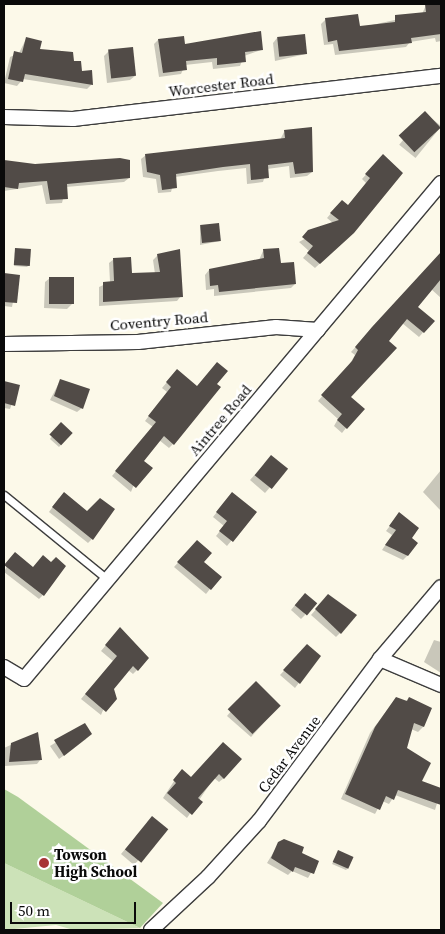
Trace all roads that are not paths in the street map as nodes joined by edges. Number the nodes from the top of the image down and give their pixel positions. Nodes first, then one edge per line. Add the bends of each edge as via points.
1 (441, 76) edge
2 (4, 117) edge
3 (441, 183) edge
4 (318, 330) junction
5 (4, 344) edge
6 (4, 495) edge
7 (107, 579) junction
8 (441, 587) edge
9 (380, 659) junction
10 (4, 667) edge
11 (441, 685) edge
12 (151, 930) edge

1 - 2 street, Worcester Road via 73,119
3 - 4 street, Aintree Road
4 - 5 street, Coventry Road via 276,327 138,342
4 - 7 street, Aintree Road
6 - 7 lane
7 - 10 street, Aintree Road via 24,679
8 - 9 street, Cedar Avenue
9 - 11 street
9 - 12 street, Cedar Avenue via 259,821 208,877

